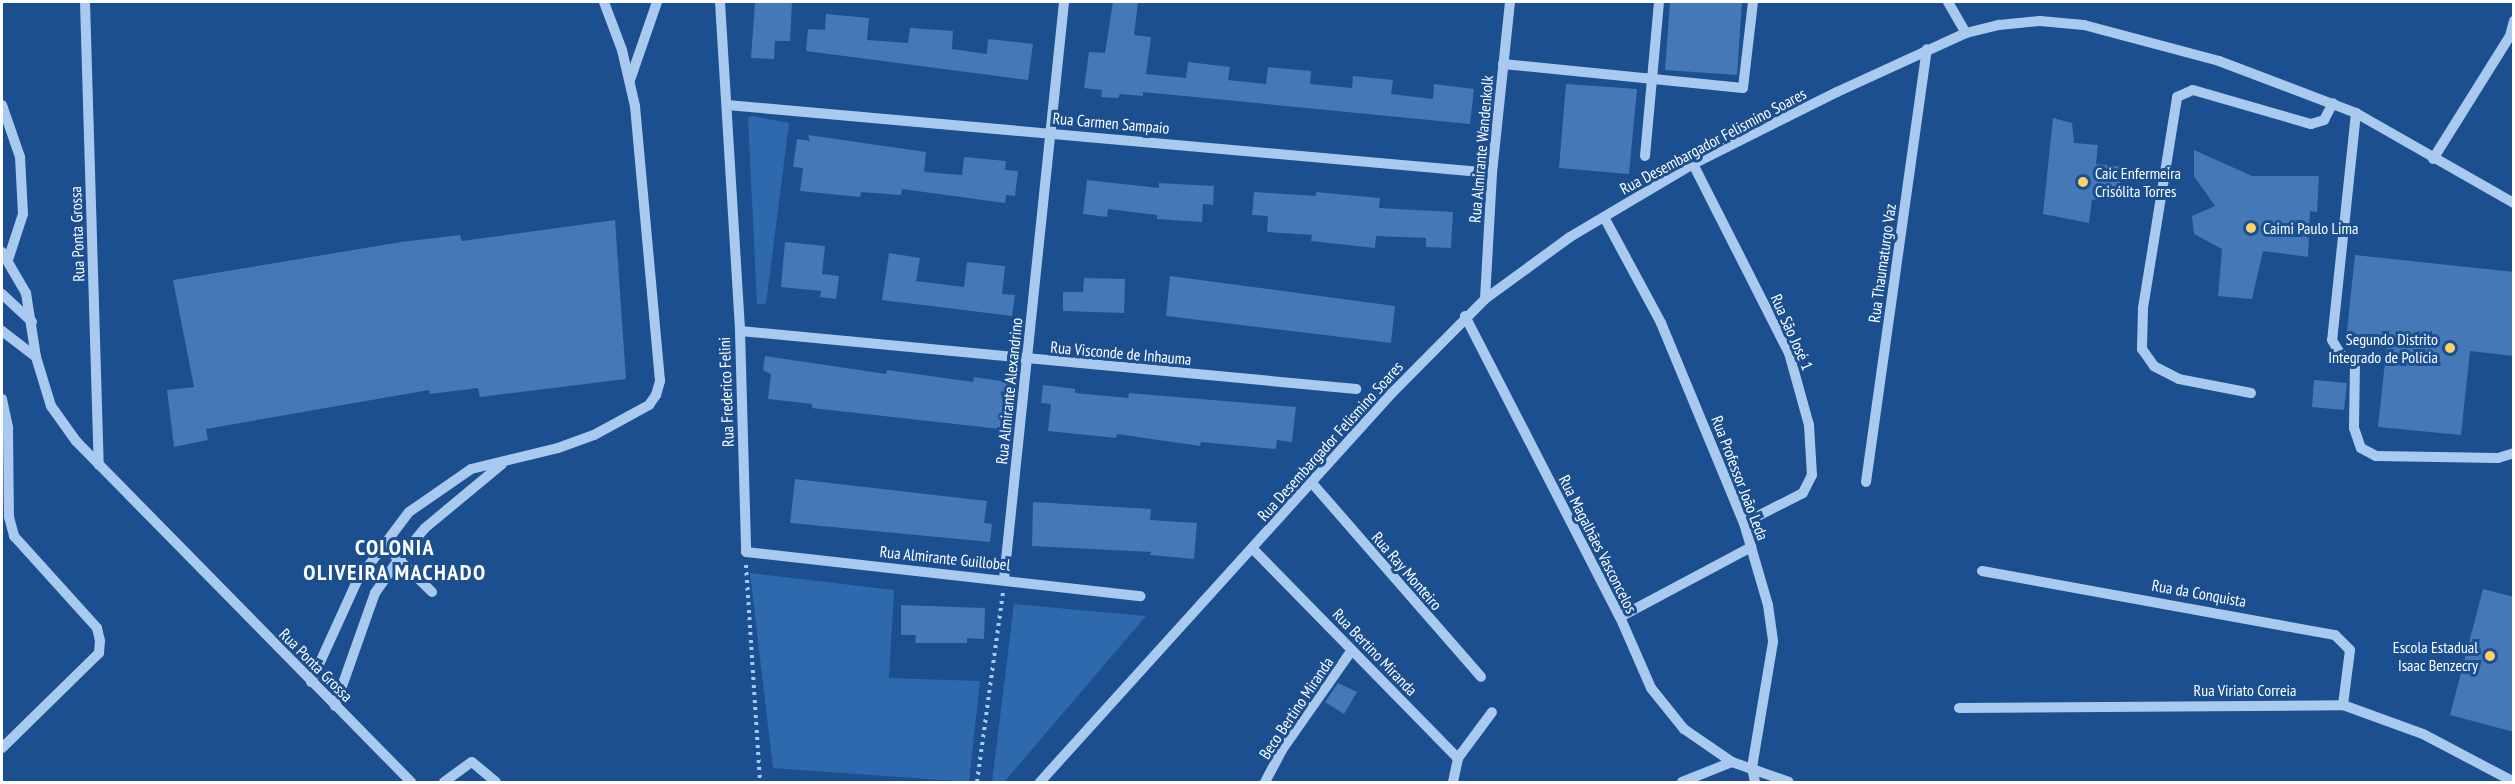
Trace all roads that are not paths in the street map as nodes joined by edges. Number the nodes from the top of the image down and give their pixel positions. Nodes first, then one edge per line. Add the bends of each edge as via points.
1 (85, 2) edge
2 (604, 2) edge
3 (657, 2) edge
4 (720, 2) edge
5 (1064, 2) edge
6 (1510, 2) edge
7 (1659, 2) edge
8 (1753, 2) edge
9 (1948, 2) edge
10 (2514, 21) edge
11 (1966, 33) junction
12 (1927, 49) junction
13 (1503, 64) junction
14 (630, 80) junction
15 (1652, 82) junction
16 (2333, 103) junction
17 (2, 105) edge
18 (727, 105) junction
19 (2356, 113) junction
20 (1051, 132) junction
21 (1645, 156) dead end
22 (2433, 159) junction
23 (1693, 164) junction
24 (1492, 173) junction
25 (2514, 203) edge
26 (1604, 217) junction
27 (5, 256) edge
28 (2, 294) edge
29 (1485, 299) junction
30 (1465, 316) junction
31 (32, 322) junction
32 (2, 331) edge
33 (740, 331) junction
34 (36, 357) junction
35 (1028, 360) junction
36 (1356, 389) dead end
37 (2251, 393) dead end
38 (2, 399) edge
39 (2514, 453) edge
40 (502, 464) junction
41 (99, 465) junction
42 (1866, 482) dead end
43 (1312, 483) junction
44 (1744, 523) junction
45 (382, 543) junction
46 (1751, 547) junction
47 (1254, 550) junction
48 (746, 552) joint
49 (399, 559) junction
50 (1982, 571) dead end
51 (1004, 579) junction
52 (432, 592) dead end
53 (1141, 596) dead end
54 (1620, 617) junction
55 (1353, 650) junction
56 (1481, 677) dead end
57 (311, 682) junction
58 (2343, 705) junction
59 (335, 706) junction
60 (1959, 708) dead end
61 (1492, 712) dead end
62 (2, 748) edge
63 (1458, 758) junction
64 (1732, 762) junction
65 (1752, 767) junction
66 (2509, 781) edge
67 (411, 783) edge
68 (444, 783) edge
69 (496, 783) edge
70 (1040, 783) edge
71 (1265, 783) edge
72 (1453, 783) edge
73 (1682, 783) edge
74 (1755, 783) edge
75 (1790, 783) edge

1 - 41 street, Rua Ponta Grossa
2 - 14 street
3 - 14 street
4 - 18 street, Rua Frederico Felini
5 - 20 street, Rua Almirante Alexandrino
6 - 13 street, Rua Almirante Wandenkolk
7 - 15 street
8 - 15 street via 1743,88
9 - 11 street
10 - 22 street via 2510,36
11 - 12 street, Rua Desembargador Felismino Soares
11 - 16 street, Rua Desembargador Felismino Soares via 2040,21 2084,25 2219,61
12 - 23 street, Rua Desembargador Felismino Soares
12 - 42 street, Rua Thaumaturgo Vaz
13 - 15 street
13 - 24 street, Rua Almirante Wandenkolk
14 - 40 street via 660,381 656,395 649,405 594,435
15 - 21 street
16 - 19 street, Rua Desembargador Felismino Soares
16 - 37 street via 2324,120 2311,124 2193,90 2178,97 2143,308 2142,349 2154,366 2180,379
17 - 27 street via 20,157 23,214
18 - 20 street, Rua Carmen Sampaio
18 - 33 street, Rua Frederico Felini
19 - 22 street, Rua Desembargador Felismino Soares
19 - 39 street via 2332,340 2341,355 2355,363 2354,428 2361,448 2376,456 2498,459
20 - 24 street, Rua Carmen Sampaio
20 - 35 street, Rua Almirante Alexandrino
22 - 25 street, Rua Desembargador Felismino Soares
23 - 26 street, Rua Desembargador Felismino Soares
23 - 44 street, Rua São José 1 via 1789,353 1809,425 1812,476 1803,494
24 - 29 street, Rua Almirante Wandenkolk
26 - 29 street, Rua Desembargador Felismino Soares
26 - 44 street, Rua Professor João Leda via 1661,323
27 - 31 street, Rua Ponta Grossa via 26,292
28 - 31 street
29 - 30 street, Rua Desembargador Felismino Soares
30 - 43 street, Rua Desembargador Felismino Soares
30 - 54 street, Rua Magalhães Vasconcelos
31 - 34 street, Rua Ponta Grossa
32 - 34 street
33 - 35 street, Rua Visconde de Inhauma
33 - 48 street, Rua Frederico Felini
34 - 41 street, Rua Ponta Grossa via 51,406
35 - 36 street, Rua Visconde de Inhauma
35 - 51 street, Rua Almirante Alexandrino
38 - 62 street via 8,428 9,517 14,536 97,628 100,641 99,653
40 - 45 street via 471,469 409,512
40 - 49 street via 425,528
41 - 57 street, Rua Ponta Grossa
43 - 47 street, Rua Desembargador Felismino Soares
43 - 56 street, Rua Ray Monteiro
44 - 46 street, Rua Professor João Leda
45 - 49 street
45 - 57 street via 346,602
46 - 54 street
46 - 65 street, Rua Professor João Leda via 1768,605 1773,642
47 - 55 street, Rua Bertino Miranda
47 - 70 street, Rua Desembargador Felismino Soares
48 - 51 street, Rua Almirante Guillobel
49 - 52 street
49 - 59 street via 375,593
50 - 58 street, Rua da Conquista via 2335,635 2349,650
51 - 53 street, Rua Almirante Guillobel
54 - 64 street, Rua Magalhães Vasconcelos via 1636,661 1652,688 1684,729
55 - 63 street, Rua Bertino Miranda
55 - 71 street, Beco Bertino Miranda via 1284,747
57 - 59 street, Rua Ponta Grossa
58 - 60 street, Rua Viriato Correia
58 - 66 street, Rua Viriato Correia via 2423,734
59 - 67 street, Rua Ponta Grossa
61 - 63 street
63 - 72 street
64 - 65 street
64 - 73 street
65 - 74 street
65 - 75 street
68 - 69 street via 472,762

